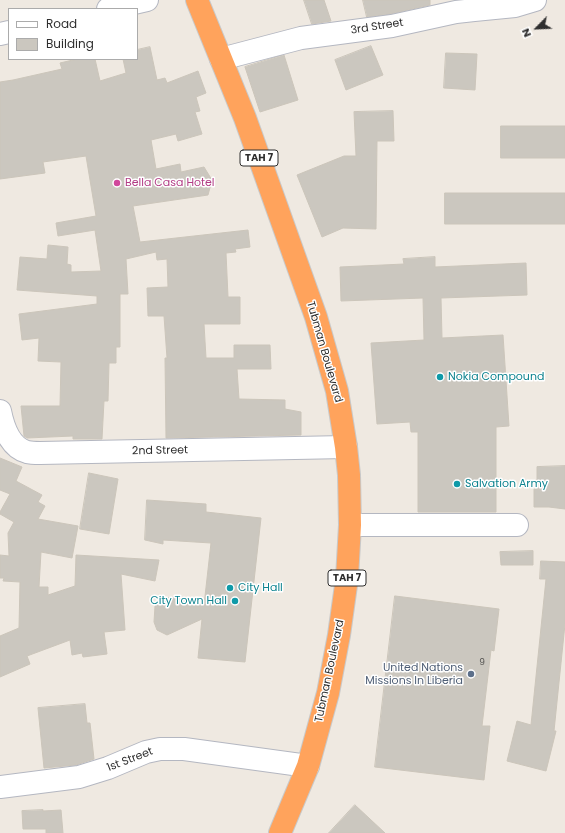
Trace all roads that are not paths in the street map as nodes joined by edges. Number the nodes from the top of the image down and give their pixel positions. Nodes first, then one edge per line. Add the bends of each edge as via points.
1 (147, 0) edge
2 (197, 0) edge
3 (535, 0) edge
4 (112, 8) edge
5 (221, 58) junction
6 (0, 411) edge
7 (7, 446) edge
8 (346, 447) junction
9 (517, 524) dead end
10 (350, 525) junction
11 (308, 766) junction
12 (0, 787) edge
13 (280, 833) edge

1 - 4 street
2 - 5 highway, Tubman Boulevard / TAH 7
3 - 5 street, 3rd Street via 515,6 456,12 392,26 301,38
5 - 8 highway, Tubman Boulevard / TAH 7 via 316,317 338,391
6 - 7 street, 2nd Street via 7,433
7 - 8 street, 2nd Street via 40,454
8 - 10 highway, Tubman Boulevard / TAH 7
9 - 10 street
10 - 11 highway, Tubman Boulevard / TAH 7 via 347,578 339,635 328,693
11 - 12 street, 1st Street via 184,749 160,749 79,777
11 - 13 highway, Tubman Boulevard / TAH 7

